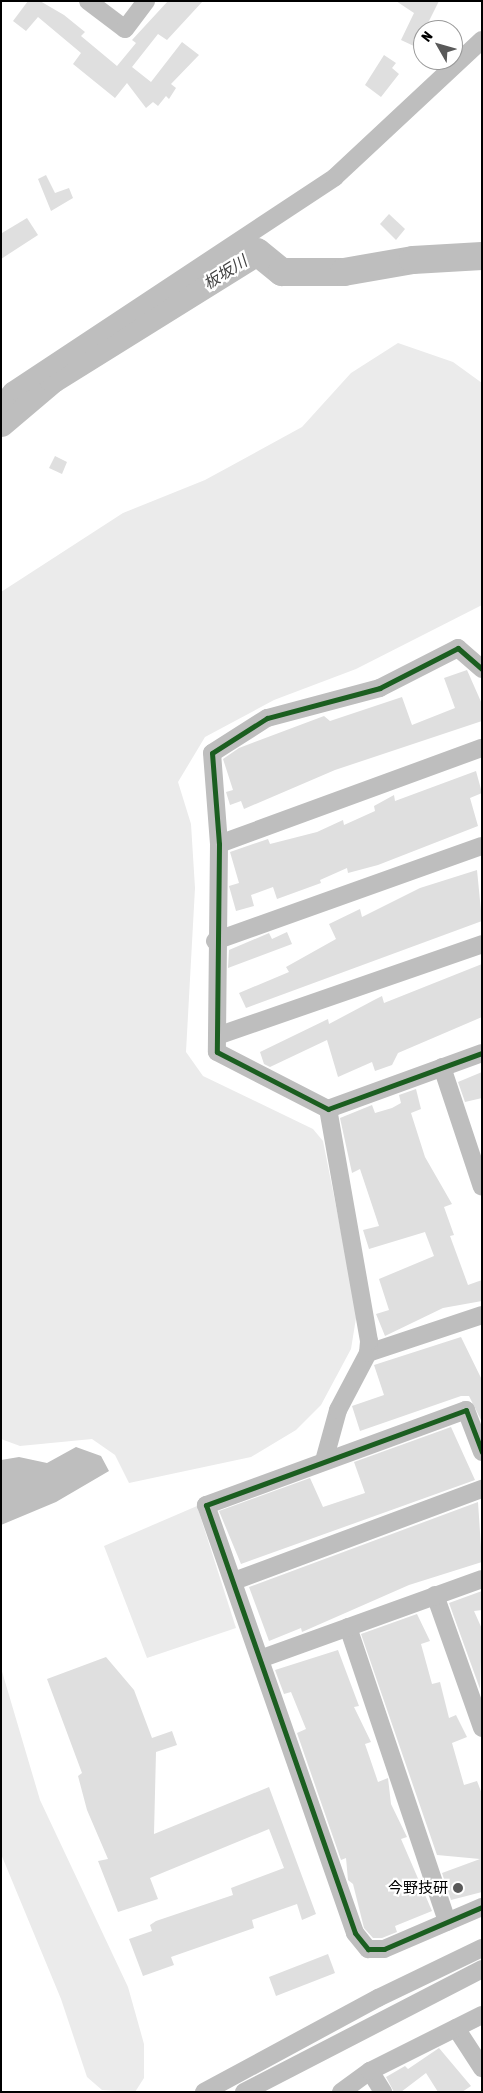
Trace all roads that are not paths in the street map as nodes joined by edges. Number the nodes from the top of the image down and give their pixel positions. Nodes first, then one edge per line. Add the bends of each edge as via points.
1 (88, 1) edge
2 (146, 1) edge
3 (482, 40) edge
4 (1, 404) edge
5 (482, 669) edge
6 (482, 748) edge
7 (220, 844) junction
8 (482, 846) edge
9 (215, 941) junction
10 (482, 944) edge
11 (217, 1036) junction
12 (482, 1053) edge
13 (442, 1067) junction
14 (328, 1108) junction
15 (482, 1187) edge
16 (482, 1315) edge
17 (368, 1353) junction
18 (482, 1452) edge
19 (324, 1461) junction
20 (482, 1489) edge
21 (482, 1579) edge
22 (234, 1580) junction
23 (435, 1595) junction
24 (348, 1627) junction
25 (260, 1658) junction
26 (482, 1728) edge
27 (482, 1907) edge
28 (447, 1922) junction
29 (482, 1948) edge
30 (482, 1969) edge
31 (482, 2015) edge
32 (456, 2028) junction
33 (482, 2068) edge
34 (370, 2071) junction
35 (204, 2092) edge
36 (244, 2092) edge
37 (341, 2092) edge
38 (383, 2092) edge

1 - 2 street via 125,29
3 - 4 street via 335,177 12,391
5 - 7 street via 458,648 380,688 267,718 212,753
6 - 7 street
7 - 9 street
8 - 9 street
9 - 11 street
10 - 11 street
11 - 14 street via 216,1052
12 - 13 street
13 - 14 street
13 - 15 street
14 - 17 street via 364,1301
16 - 17 street
17 - 19 street via 338,1410
18 - 19 street via 466,1410
19 - 22 street via 206,1505
20 - 22 street
21 - 23 street
22 - 25 street
23 - 24 street
23 - 26 street
24 - 25 street
24 - 28 street
25 - 28 street via 355,1933 368,1949 384,1949
27 - 28 street
29 - 35 street via 378,1998
30 - 36 street
31 - 32 street
32 - 33 street
32 - 34 street
34 - 37 street
34 - 38 street

